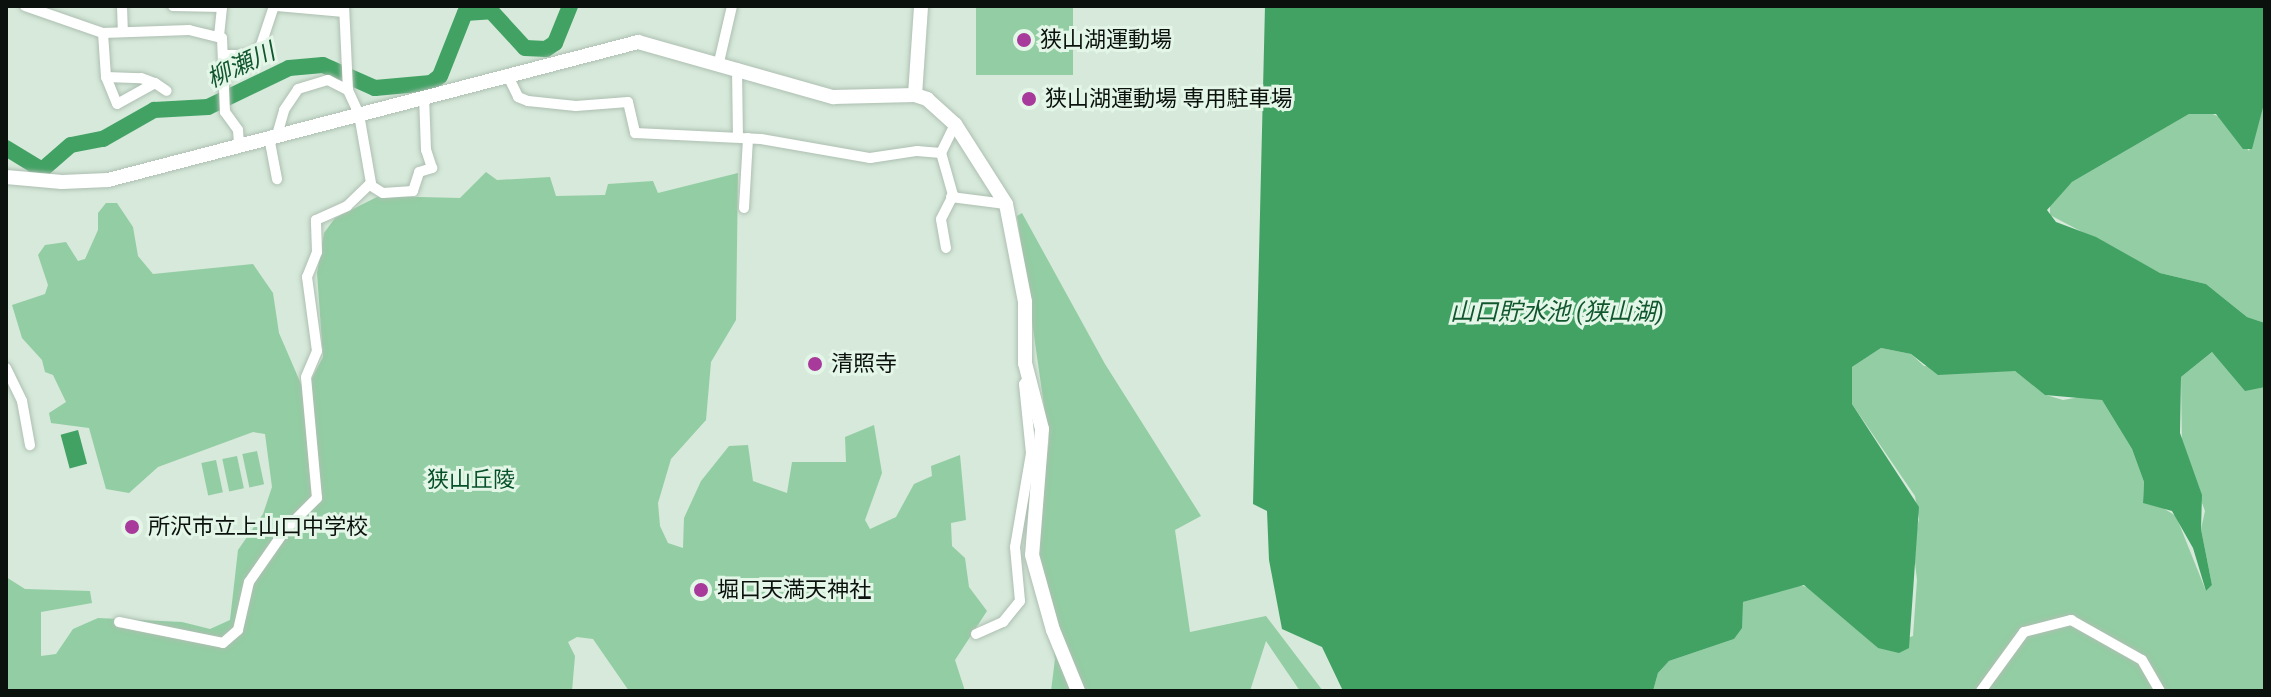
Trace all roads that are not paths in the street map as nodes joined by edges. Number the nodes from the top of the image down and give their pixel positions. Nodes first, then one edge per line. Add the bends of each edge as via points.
1 (25, 6) edge
2 (122, 6) edge
3 (173, 6) edge
4 (275, 6) edge
5 (732, 6) edge
6 (921, 6) edge
7 (222, 7) edge
8 (344, 9) edge
9 (123, 31) junction
10 (103, 33) junction
11 (219, 36) junction
12 (223, 55) junction
13 (719, 62) junction
14 (737, 68) junction
15 (507, 74) junction
16 (106, 77) junction
17 (155, 83) junction
18 (348, 88) junction
19 (167, 91) dead end
20 (915, 95) junction
21 (424, 96) junction
22 (359, 114) junction
23 (955, 124) junction
24 (273, 136) junction
25 (743, 137) junction
26 (239, 145) junction
27 (941, 153) junction
28 (6, 177) edge
29 (277, 179) dead end
30 (370, 185) junction
31 (951, 197) junction
32 (1006, 204) junction
33 (744, 208) dead end
34 (946, 248) dead end
35 (6, 368) edge
36 (1029, 378) junction
37 (30, 445) dead end
38 (119, 622) dead end
39 (976, 634) dead end
40 (1078, 691) edge
41 (1981, 691) edge
42 (2160, 691) edge

1 - 10 street
2 - 9 street
3 - 7 street
4 - 8 street
4 - 12 street via 260,48 248,55
5 - 13 street
6 - 20 street
7 - 11 street
8 - 18 street
9 - 10 street
9 - 11 street via 189,30
10 - 16 street
11 - 12 street via 226,43
12 - 26 street via 225,109 238,130
13 - 14 street
13 - 15 street via 638,42
14 - 20 street via 833,97
14 - 25 street
15 - 21 street
15 - 25 street via 518,97 528,101 576,106 628,102 635,133
16 - 17 street
16 - 17 street via 117,104
17 - 19 street
18 - 22 street
18 - 24 street via 328,80 298,89
20 - 23 street via 937,105
21 - 22 street
21 - 30 street via 432,168 419,172 413,191 383,193
22 - 24 street
22 - 30 street
23 - 27 street
23 - 32 street
24 - 26 street
24 - 29 street
25 - 27 street via 870,158
25 - 33 street
26 - 28 street via 97,182
27 - 31 street
30 - 38 street via 347,206 316,220 317,252 307,277 317,351 306,377 317,498 286,529 249,582 238,630 223,643
31 - 32 street
31 - 34 street via 941,219
32 - 36 street via 1025,302 1023,347
35 - 37 street via 22,401
36 - 39 street via 1024,384 1031,453 1015,547 1020,601 1003,622
36 - 40 street via 1042,438 1032,555 1053,630
41 - 42 street via 2024,632 2071,620 2142,660

